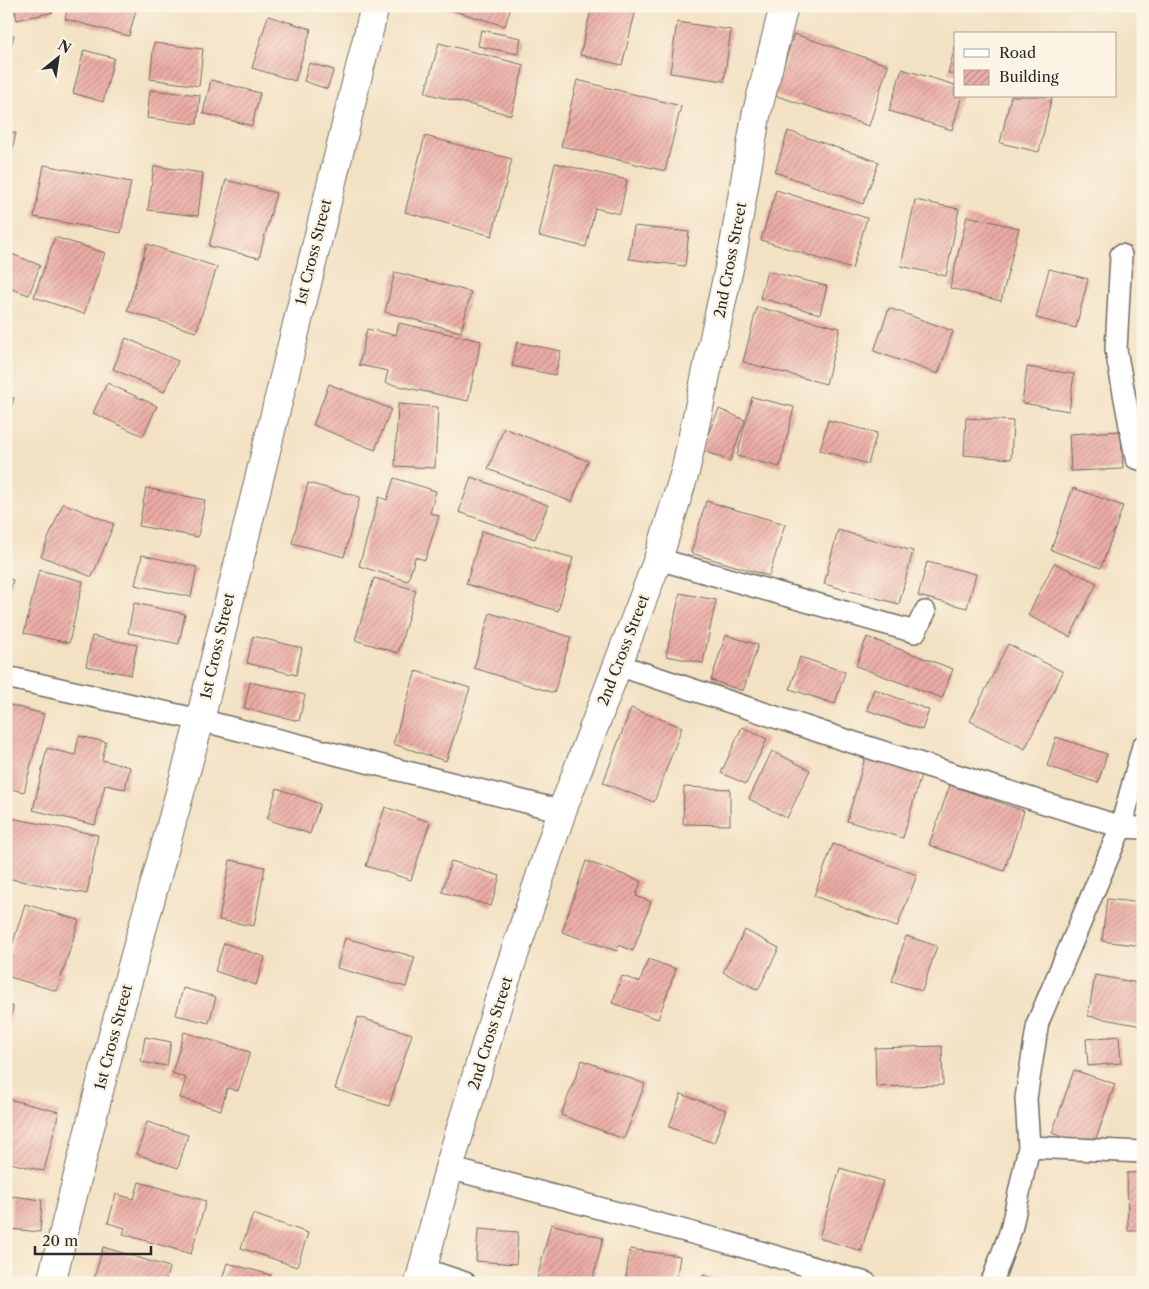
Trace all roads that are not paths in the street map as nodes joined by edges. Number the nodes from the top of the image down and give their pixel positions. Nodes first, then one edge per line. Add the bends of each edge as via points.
1 (375, 6) edge
2 (784, 6) edge
3 (1121, 255) dead end
4 (1143, 460) edge
5 (658, 559) junction
6 (925, 612) dead end
7 (618, 665) junction
8 (6, 676) edge
9 (200, 720) junction
10 (1143, 746) edge
11 (562, 811) junction
12 (1121, 827) junction
13 (1143, 828) edge
14 (1029, 1147) junction
15 (1143, 1152) edge
16 (449, 1168) junction
17 (421, 1276) edge
18 (51, 1283) edge
19 (465, 1283) edge
20 (866, 1283) edge
21 (990, 1283) edge

1 - 9 street, 1st Cross Street
2 - 5 street, 2nd Cross Street via 756,116 734,245 686,472
3 - 4 lane via 1116,350 1136,458
5 - 6 lane via 915,632
5 - 7 street, 2nd Cross Street
7 - 11 street, 2nd Cross Street
7 - 12 lane
8 - 9 lane
9 - 11 lane
9 - 18 street, 1st Cross Street via 113,1035
10 - 12 lane
11 - 16 street, 2nd Cross Street via 500,997
12 - 13 lane
12 - 14 lane via 1038,1022 1026,1098
14 - 15 lane
14 - 21 lane via 1011,1230
16 - 17 street, 2nd Cross Street
16 - 20 lane
17 - 19 lane

